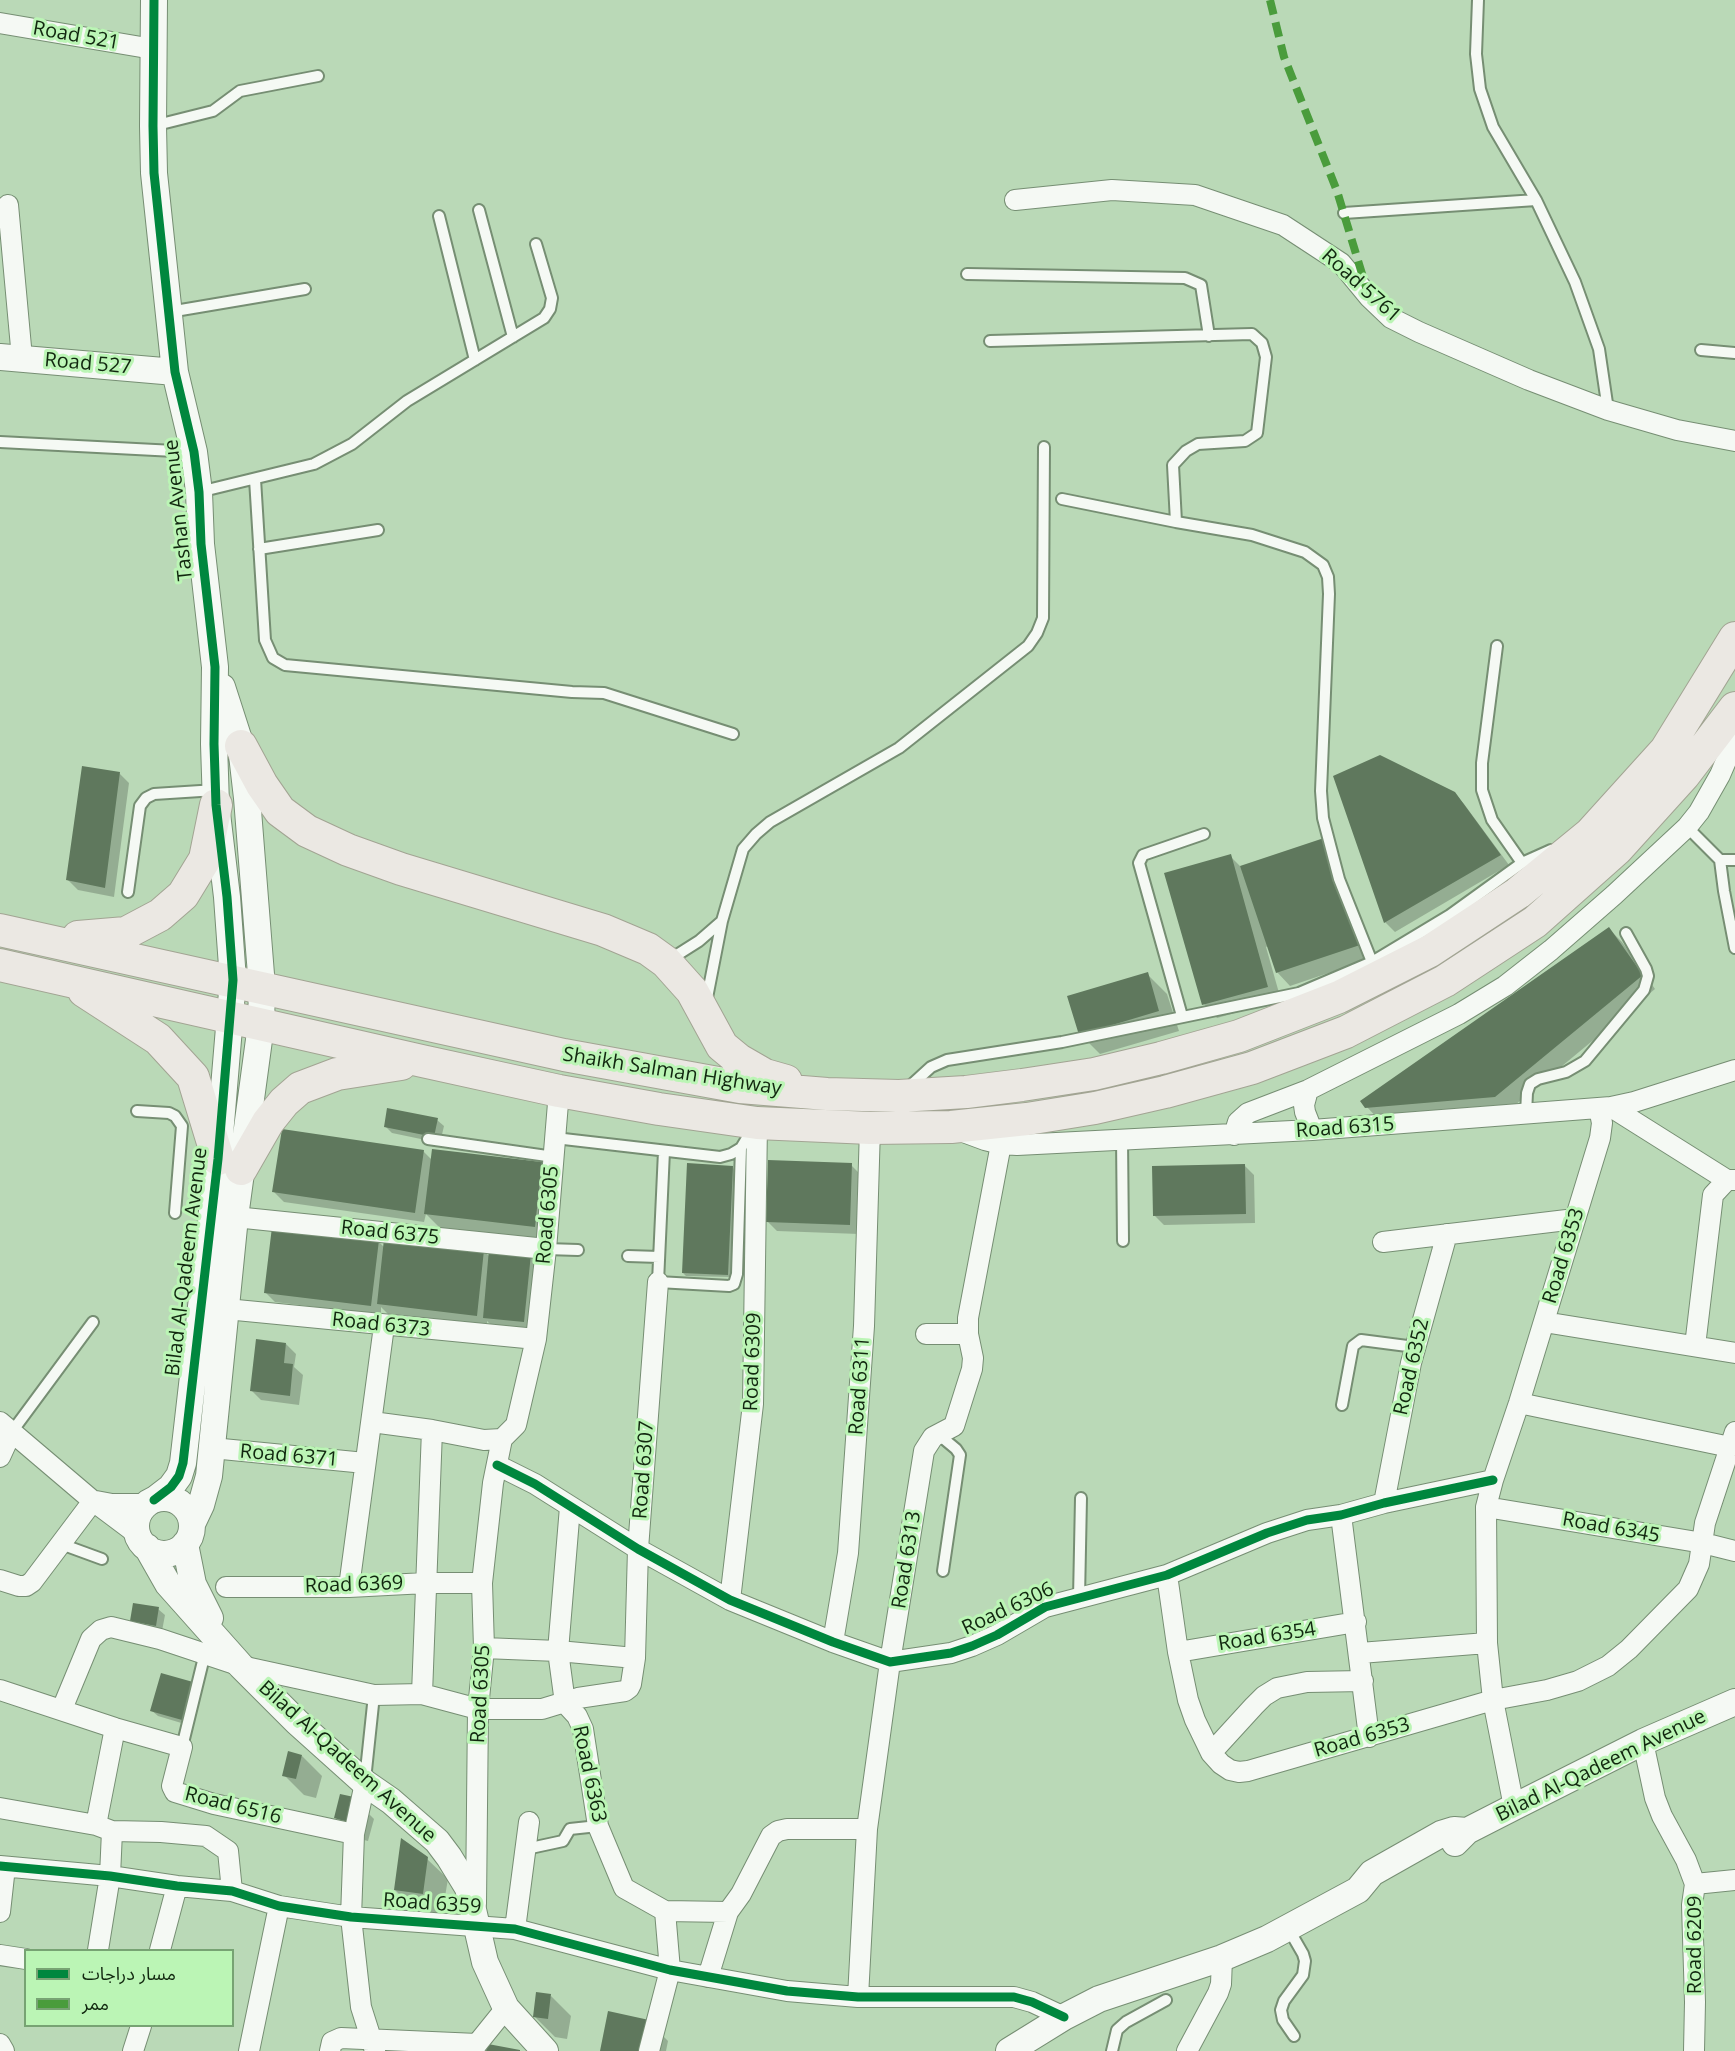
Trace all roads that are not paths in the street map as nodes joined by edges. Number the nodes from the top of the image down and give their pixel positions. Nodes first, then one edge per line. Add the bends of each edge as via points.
1 (154, 0) edge
2 (1478, 0) edge
3 (0, 23) edge
4 (153, 49) junction
5 (318, 76) dead end
6 (153, 126) junction
7 (1015, 200) dead end
8 (1536, 200) junction
9 (8, 205) dead end
10 (480, 210) dead end
11 (1344, 213) dead end
12 (439, 216) dead end
13 (536, 244) dead end
14 (967, 274) dead end
15 (305, 289) dead end
16 (169, 312) junction
17 (1209, 336) junction
18 (513, 337) junction
19 (990, 341) dead end
20 (1701, 350) dead end
21 (1735, 353) edge
22 (11, 357) edge
23 (475, 360) junction
24 (175, 372) junction
25 (1608, 410) junction
26 (1735, 441) edge
27 (0, 442) edge
28 (1044, 447) dead end
29 (194, 452) junction
30 (255, 479) junction
31 (199, 492) junction
32 (1062, 499) dead end
33 (1176, 522) junction
34 (378, 530) dead end
35 (259, 549) junction
36 (1735, 638) edge
37 (1497, 646) dead end
38 (215, 667) junction
39 (1735, 708) edge
40 (1735, 718) edge
41 (733, 734) dead end
42 (1735, 740) edge
43 (241, 746) junction
44 (216, 797) junction
45 (1687, 827) junction
46 (1204, 834) dead end
47 (1590, 834) junction
48 (1720, 860) junction
49 (1735, 860) edge
50 (1522, 863) junction
51 (128, 892) dead end
52 (722, 921) junction
53 (0, 930) edge
54 (1626, 933) dead end
55 (35, 937) junction
56 (1735, 948) edge
57 (1372, 962) junction
58 (666, 963) junction
59 (0, 965) edge
60 (65, 979) junction
61 (247, 984) junction
62 (704, 1015) junction
63 (1182, 1016) junction
64 (231, 1017) junction
65 (261, 1024) junction
66 (422, 1062) junction
67 (1735, 1070) edge
68 (1308, 1090) junction
69 (559, 1091) junction
70 (827, 1094) junction
71 (899, 1096) junction
72 (1605, 1108) junction
73 (137, 1111) dead end
74 (1526, 1114) junction
75 (951, 1127) junction
76 (870, 1128) junction
77 (1312, 1130) junction
78 (749, 1135) junction
79 (1234, 1135) junction
80 (1122, 1138) junction
81 (428, 1139) dead end
82 (1001, 1144) junction
83 (554, 1147) junction
84 (664, 1151) junction
85 (229, 1164) junction
86 (1731, 1180) edge
87 (175, 1213) dead end
88 (235, 1217) junction
89 (1575, 1219) junction
90 (1447, 1234) junction
91 (1123, 1241) dead end
92 (1383, 1242) dead end
93 (546, 1249) junction
94 (579, 1250) dead end
95 (628, 1256) dead end
96 (659, 1257) junction
97 (658, 1282) junction
98 (226, 1309) junction
99 (93, 1322) dead end
100 (1544, 1322) junction
101 (384, 1326) junction
102 (926, 1334) dead end
103 (968, 1334) junction
104 (536, 1339) junction
105 (1695, 1346) junction
106 (1415, 1347) junction
107 (1735, 1353) edge
108 (1519, 1403) junction
109 (1342, 1405) dead end
110 (372, 1422) junction
111 (5, 1427) edge
112 (432, 1430) junction
113 (938, 1434) junction
114 (502, 1439) junction
115 (1733, 1439) edge
116 (212, 1448) junction
117 (0, 1457) edge
118 (365, 1463) junction
119 (497, 1465) junction
120 (1493, 1480) junction
121 (1081, 1497) dead end
122 (93, 1501) junction
123 (150, 1502) junction
124 (1384, 1503) junction
125 (570, 1507) junction
126 (1486, 1507) junction
127 (1341, 1515) junction
128 (188, 1534) junction
129 (142, 1541) junction
130 (1703, 1543) junction
131 (61, 1544) junction
132 (638, 1549) junction
133 (1735, 1551) edge
134 (102, 1559) dead end
135 (944, 1571) dead end
136 (1167, 1575) junction
137 (0, 1580) edge
138 (426, 1583) junction
139 (482, 1583) junction
140 (226, 1587) dead end
141 (350, 1587) junction
142 (1079, 1598) junction
143 (730, 1600) junction
144 (1356, 1622) junction
145 (833, 1642) junction
146 (1487, 1643) junction
147 (484, 1648) junction
148 (558, 1651) junction
149 (1178, 1652) junction
150 (205, 1653) junction
151 (1360, 1653) junction
152 (635, 1658) junction
153 (890, 1662) junction
154 (241, 1666) junction
155 (1363, 1681) junction
156 (0, 1690) edge
157 (422, 1694) junction
158 (374, 1695) junction
159 (1493, 1700) junction
160 (1735, 1702) edge
161 (565, 1703) junction
162 (62, 1709) junction
163 (478, 1709) junction
164 (115, 1728) junction
165 (1369, 1737) junction
166 (1643, 1742) junction
167 (182, 1747) junction
168 (1211, 1753) junction
169 (365, 1783) junction
170 (214, 1804) junction
171 (1514, 1807) junction
172 (0, 1808) edge
173 (529, 1822) dead end
174 (598, 1826) junction
175 (104, 1828) junction
176 (867, 1829) junction
177 (354, 1834) junction
178 (206, 1836) junction
179 (526, 1849) junction
180 (2, 1866) edge
181 (110, 1876) junction
182 (1735, 1880) edge
183 (1695, 1884) junction
184 (177, 1886) junction
185 (232, 1891) junction
186 (279, 1906) junction
187 (664, 1911) junction
188 (0, 1912) edge
189 (728, 1912) junction
190 (351, 1917) junction
191 (476, 1924) junction
192 (1287, 1928) junction
193 (515, 1929) junction
194 (98, 1949) edge
195 (160, 1949) edge
196 (0, 1955) edge
197 (1222, 1958) junction
198 (24, 1959) edge
199 (670, 1970) junction
200 (708, 1977) junction
201 (858, 1997) junction
202 (1166, 2000) dead end
203 (506, 2008) junction
204 (1064, 2017) junction
205 (139, 2027) edge
206 (1294, 2036) dead end
207 (0, 2044) edge
208 (374, 2045) edge
209 (475, 2047) edge
210 (4, 2051) edge
211 (133, 2051) edge
212 (249, 2051) edge
213 (330, 2051) edge
214 (545, 2051) edge
215 (649, 2051) edge
216 (1009, 2051) edge
217 (1112, 2051) edge
218 (1187, 2051) edge
219 (1694, 2051) edge

1 - 4 street, Tashan Avenue
2 - 8 lane via 1476,54 1480,89 1493,127
3 - 4 street, Road 521
4 - 6 street, Tashan Avenue
5 - 6 lane via 240,91 213,111
6 - 16 street, Tashan Avenue via 154,173
7 - 25 street, Road 5761 via 1112,190 1195,195 1283,225 1341,262 1391,318 1529,380
8 - 11 lane
8 - 25 lane via 1575,282 1599,349
9 - 22 street
10 - 18 lane
12 - 23 lane
13 - 18 lane via 552,298 550,309 544,318
14 - 17 lane via 1185,278 1201,285
15 - 16 lane
16 - 24 street, Tashan Avenue
17 - 19 lane
17 - 33 lane via 1252,334 1262,343 1266,357 1257,433 1245,441 1198,444 1179,458 1173,465
18 - 23 lane
20 - 21 lane
22 - 24 street, Road 527
23 - 30 lane via 407,401 352,444 315,464
24 - 29 street, Tashan Avenue
25 - 26 street, Road 5761 via 1677,430
27 - 29 lane
28 - 52 lane via 1043,618 1037,633 1028,645 899,748 770,822 756,834 743,849
29 - 31 street, Tashan Avenue
30 - 31 lane
30 - 35 lane
31 - 38 street, Tashan Avenue
32 - 33 lane
33 - 57 lane via 1252,535 1305,552 1323,565 1328,577 1323,818 1340,879
34 - 35 lane
35 - 41 lane via 265,640 273,658 285,665 604,693
36 - 47 main road, Shaikh Salman Highway via 1666,750
37 - 50 lane via 1482,790 1492,820
38 - 43 street, Tashan Avenue
38 - 44 street, Tashan Avenue
39 - 40 street
39 - 75 main road, Shaikh Salman Highway via 1684,775 1617,849 1535,922 1445,981 1346,1032 1252,1068 1095,1108
42 - 45 street via 1720,775
43 - 58 main road via 280,811 307,831 401,869 603,930 648,949
43 - 61 street, Tashan Avenue via 248,798
44 - 51 lane via 154,794 146,798 140,806
44 - 55 main road via 205,859 183,895 160,915 126,933
44 - 61 street, Tashan Avenue via 227,897
45 - 48 lane
45 - 68 street via 1575,930 1505,986 1459,1014
46 - 63 lane via 1143,855 1139,863
47 - 50 lane
47 - 71 main road, Shaikh Salman Highway via 1518,893 1430,951 1339,997 1250,1031 1094,1074 966,1092
48 - 49 lane
48 - 56 lane
50 - 57 lane via 1450,915
52 - 58 lane
52 - 62 lane
53 - 55 main road, Shaikh Salman Highway
54 - 74 lane via 1646,969 1644,990 1585,1061 1530,1084
55 - 61 main road, Shaikh Salman Highway
57 - 63 lane via 1299,993
58 - 62 main road via 692,991
59 - 60 main road, Shaikh Salman Highway
60 - 64 main road, Shaikh Salman Highway
60 - 85 main road via 158,1039 193,1077
61 - 64 street, Tashan Avenue
61 - 65 street, Tashan Avenue
61 - 70 main road, Shaikh Salman Highway via 677,1077
62 - 70 main road via 722,1046 739,1060 765,1075
63 - 71 lane via 1062,1042 947,1060 931,1067
64 - 65 main road, Shaikh Salman Highway
64 - 85 street, Bilad Al-Qadeem Avenue
65 - 66 main road, Shaikh Salman Highway
65 - 85 street, Bilad Al-Qadeem Avenue
66 - 69 main road, Shaikh Salman Highway
66 - 85 main road via 338,1074 300,1088
67 - 72 street, Road 6315
68 - 77 street via 1304,1105
68 - 79 street via 1248,1113 1238,1122
69 - 78 main road, Shaikh Salman Highway via 659,1109
69 - 83 street, Road 6305
70 - 71 main road, Shaikh Salman Highway
72 - 74 street, Road 6315
72 - 86 street
72 - 89 street, Road 6353 via 1600,1138
73 - 87 lane via 169,1113 182,1126
74 - 77 street, Road 6315
75 - 76 main road, Shaikh Salman Highway
75 - 82 street, Road 6315
76 - 78 main road, Shaikh Salman Highway
76 - 145 street, Road 6311 via 864,1326 848,1553
77 - 79 street, Road 6315
78 - 84 lane via 731,1154 720,1157
78 - 97 lane via 736,1280 729,1286
78 - 143 street, Road 6309 via 753,1404
79 - 80 street, Road 6315
80 - 82 street, Road 6315
80 - 91 lane
81 - 83 lane
82 - 103 street, Road 6313
83 - 84 lane
83 - 93 street, Road 6305
84 - 96 lane
85 - 88 street, Bilad Al-Qadeem Avenue
85 - 123 street, Bilad Al-Qadeem Avenue via 183,1463 171,1487
86 - 105 street via 1713,1195
88 - 93 street, Road 6375
88 - 98 street, Bilad Al-Qadeem Avenue
89 - 90 street
89 - 100 street, Road 6353
90 - 92 street
90 - 106 street, Road 6352
93 - 94 lane
93 - 104 street, Road 6305
95 - 96 lane
96 - 97 lane
97 - 132 street, Road 6307
98 - 101 street, Road 6373
98 - 116 street, Bilad Al-Qadeem Avenue
99 - 111 lane
100 - 105 street
100 - 108 street, Road 6353
101 - 104 street, Road 6373
101 - 110 street, Road 6371
102 - 103 street
103 - 113 street, Road 6313 via 973,1358 969,1379 956,1422
104 - 114 street, Road 6305 via 516,1425
105 - 107 street
106 - 109 lane via 1361,1340 1353,1346
106 - 124 street, Road 6352
108 - 115 street
108 - 120 street, Road 6353
110 - 112 street
110 - 118 street, Road 6371
111 - 117 street
111 - 122 street
112 - 114 street via 484,1440
112 - 138 street
113 - 135 lane via 960,1455
113 - 153 street, Road 6313 via 924,1451
114 - 119 street, Road 6305
115 - 130 street via 1705,1522
116 - 118 street, Road 6371
116 - 128 street, Bilad Al-Qadeem Avenue via 206,1488
118 - 141 street, Road 6371
119 - 125 street, Road 6306
119 - 139 street, Road 6305
120 - 124 street, Road 6306
120 - 126 street, Road 6353
121 - 142 lane
122 - 123 street
122 - 129 street
122 - 131 street
123 - 128 street via 179,1502 185,1508
123 - 129 street via 137,1518
124 - 127 street, Road 6306
125 - 132 street, Road 6306
125 - 148 street, Road 6363
126 - 130 street, Road 6345
126 - 146 street, Road 6353
127 - 136 street, Road 6306 via 1307,1520 1267,1533
127 - 144 street
128 - 129 street via 180,1549 166,1553 153,1551
128 - 154 street, Bilad Al-Qadeem Avenue via 190,1574 201,1601
129 - 154 street, Bilad Al-Qadeem Avenue via 168,1584
130 - 133 street, Road 6345
130 - 159 street via 1688,1589 1608,1666 1558,1687
131 - 134 lane
131 - 137 street via 26,1586
132 - 143 street, Road 6306
132 - 152 street, Road 6307
136 - 142 street, Road 6306
136 - 149 street
138 - 139 street, Road 6369
138 - 141 street, Road 6369
138 - 157 street
139 - 147 street, Road 6305
140 - 141 street, Road 6369
142 - 153 street, Road 6306 via 1045,1607 972,1646
143 - 145 street, Road 6306
144 - 149 street, Road 6354
144 - 151 street
145 - 153 street, Road 6306
146 - 151 street
146 - 159 street, Road 6353
147 - 148 street
147 - 163 street, Road 6305
148 - 152 street
148 - 161 street, Road 6363
149 - 168 street via 1195,1720
150 - 154 street
150 - 162 street via 111,1627 100,1630 91,1639
150 - 167 lane
151 - 155 street
152 - 161 street, Road 6307 via 631,1684 625,1691
153 - 176 street, Road 6313
154 - 158 street
154 - 169 street, Bilad Al-Qadeem Avenue
155 - 165 street
155 - 168 street via 1307,1682 1277,1688 1259,1701
156 - 162 street
157 - 158 street
157 - 163 street
158 - 169 lane
159 - 165 street, Road 6353
159 - 171 street, Road 6353
160 - 166 street, Bilad Al-Qadeem Avenue
161 - 163 street via 542,1709
161 - 174 street, Road 6363 via 583,1729
162 - 164 street
163 - 191 street, Road 6305
164 - 167 street
164 - 175 street
165 - 168 street, Road 6353 via 1239,1772 1221,1764
166 - 171 street, Bilad Al-Qadeem Avenue
166 - 183 street, Road 6209 via 1655,1798
167 - 170 street, Road 6516 via 172,1790
169 - 177 street
169 - 191 street, Bilad Al-Qadeem Avenue via 437,1841 450,1857 468,1888
170 - 177 street, Road 6516
170 - 178 street
171 - 192 street, Bilad Al-Qadeem Avenue via 1467,1831 1441,1834 1372,1873 1358,1890
172 - 175 street
173 - 179 street
174 - 179 lane via 570,1829 563,1841
174 - 187 street, Road 6363 via 624,1888
175 - 178 street
175 - 181 street
176 - 189 street via 778,1831 766,1843
176 - 201 street, Road 6313
177 - 190 street
178 - 185 street via 228,1851
179 - 193 street
180 - 181 street, Road 6359
180 - 188 street
181 - 184 street, Road 6359
181 - 194 street
182 - 183 street
183 - 219 street, Road 6209
184 - 185 street, Road 6359
184 - 195 street
185 - 186 street, Road 6359
186 - 190 street, Road 6359
186 - 212 street
187 - 189 street
187 - 199 street
189 - 200 street
190 - 191 street, Road 6359
190 - 208 street via 361,2007
191 - 193 street, Road 6359
191 - 203 street, Bilad Al-Qadeem Avenue via 485,1962
192 - 197 street, Bilad Al-Qadeem Avenue
192 - 206 lane via 1305,1961 1303,1975 1281,2010
193 - 199 street, Road 6359
196 - 198 street
197 - 204 street, Bilad Al-Qadeem Avenue via 1117,1992
197 - 218 street via 1218,1993
199 - 200 street, Road 6359
199 - 215 street
200 - 201 street, Road 6359 via 787,1991
201 - 204 street, Road 6359 via 1014,1997
202 - 217 lane via 1117,2030
203 - 209 street
203 - 214 street, Bilad Al-Qadeem Avenue
204 - 216 street, Bilad Al-Qadeem Avenue
205 - 211 street
207 - 210 street
208 - 209 street
208 - 213 street via 336,2040

